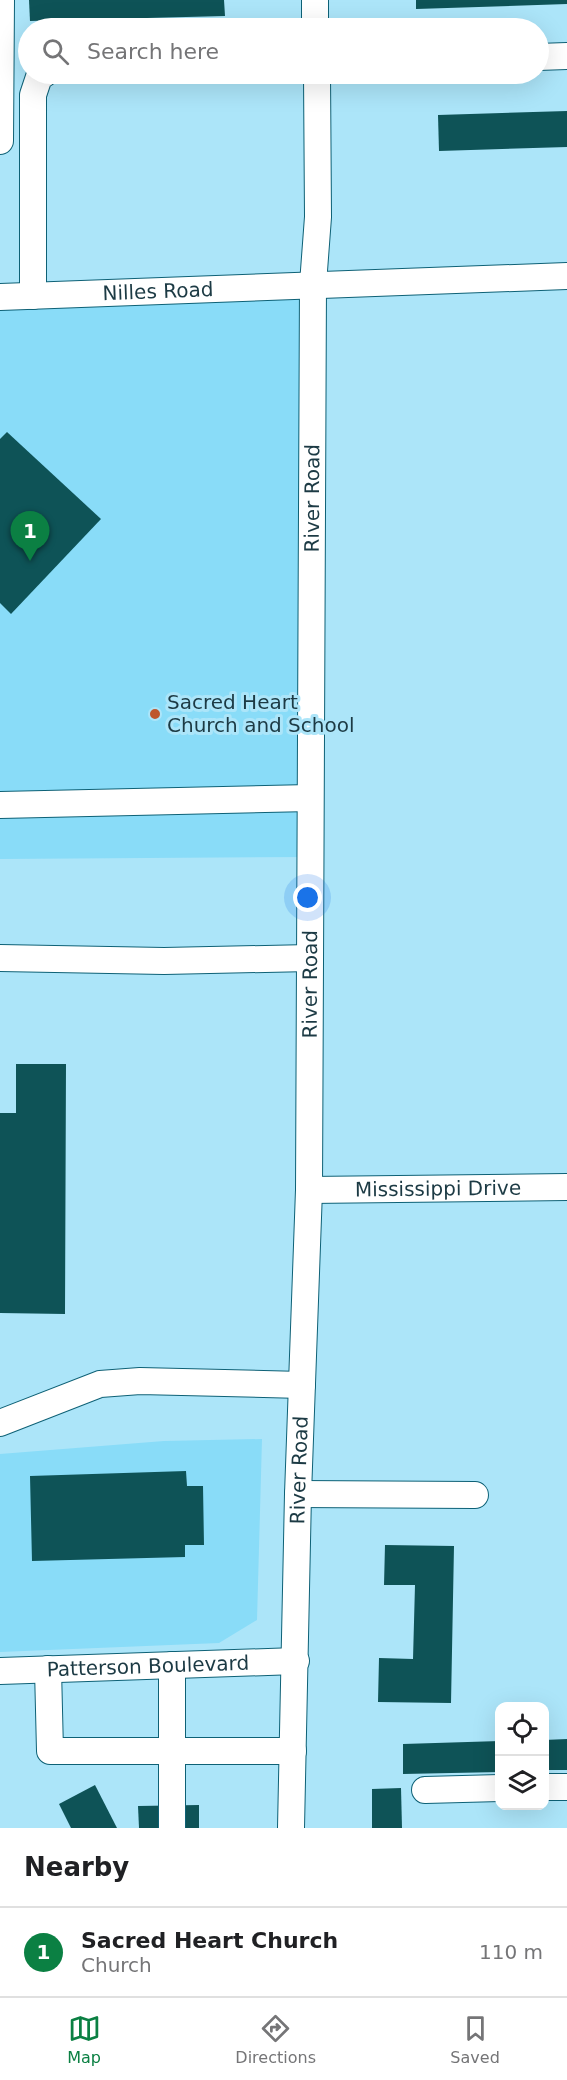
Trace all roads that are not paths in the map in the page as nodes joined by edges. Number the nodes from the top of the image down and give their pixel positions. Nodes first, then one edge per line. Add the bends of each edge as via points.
1 (1, 0) edge
2 (315, 0) edge
3 (315, 18) edge
4 (567, 56) edge
5 (549, 57) edge
6 (37, 84) edge
7 (317, 84) edge
8 (0, 141) edge
9 (567, 276) edge
10 (313, 284) junction
11 (33, 296) junction
12 (0, 297) edge
13 (310, 798) junction
14 (0, 805) edge
15 (0, 958) edge
16 (310, 958) junction
17 (567, 1187) edge
18 (309, 1190) junction
19 (302, 1385) junction
20 (0, 1423) edge
21 (298, 1494) junction
22 (475, 1495) dead end
23 (296, 1661) junction
24 (172, 1665) junction
25 (48, 1669) junction
26 (0, 1671) edge
27 (172, 1751) junction
28 (293, 1752) junction
29 (567, 1787) edge
30 (495, 1788) edge
31 (549, 1788) edge
32 (424, 1790) dead end
33 (172, 1828) edge
34 (291, 1828) edge

1 - 8 street
2 - 3 street
4 - 5 street
6 - 11 street via 33,95
7 - 10 street, River Road via 318,217
9 - 10 street
10 - 11 street, Nilles Road
10 - 13 street, River Road
11 - 12 street, Nilles Road
13 - 14 street
13 - 16 street, River Road
15 - 16 street
16 - 18 street, River Road
17 - 18 street, Mississippi Drive
18 - 19 street, River Road
19 - 20 street via 140,1381 100,1384
19 - 21 street, River Road
21 - 22 street
21 - 23 street, River Road
23 - 24 street, Patterson Boulevard
23 - 28 street, River Road
24 - 25 street, Patterson Boulevard
24 - 27 street
25 - 26 street, Patterson Boulevard
25 - 27 street via 50,1751
27 - 28 street
27 - 33 street
28 - 34 street, River Road
29 - 31 street
30 - 32 street

